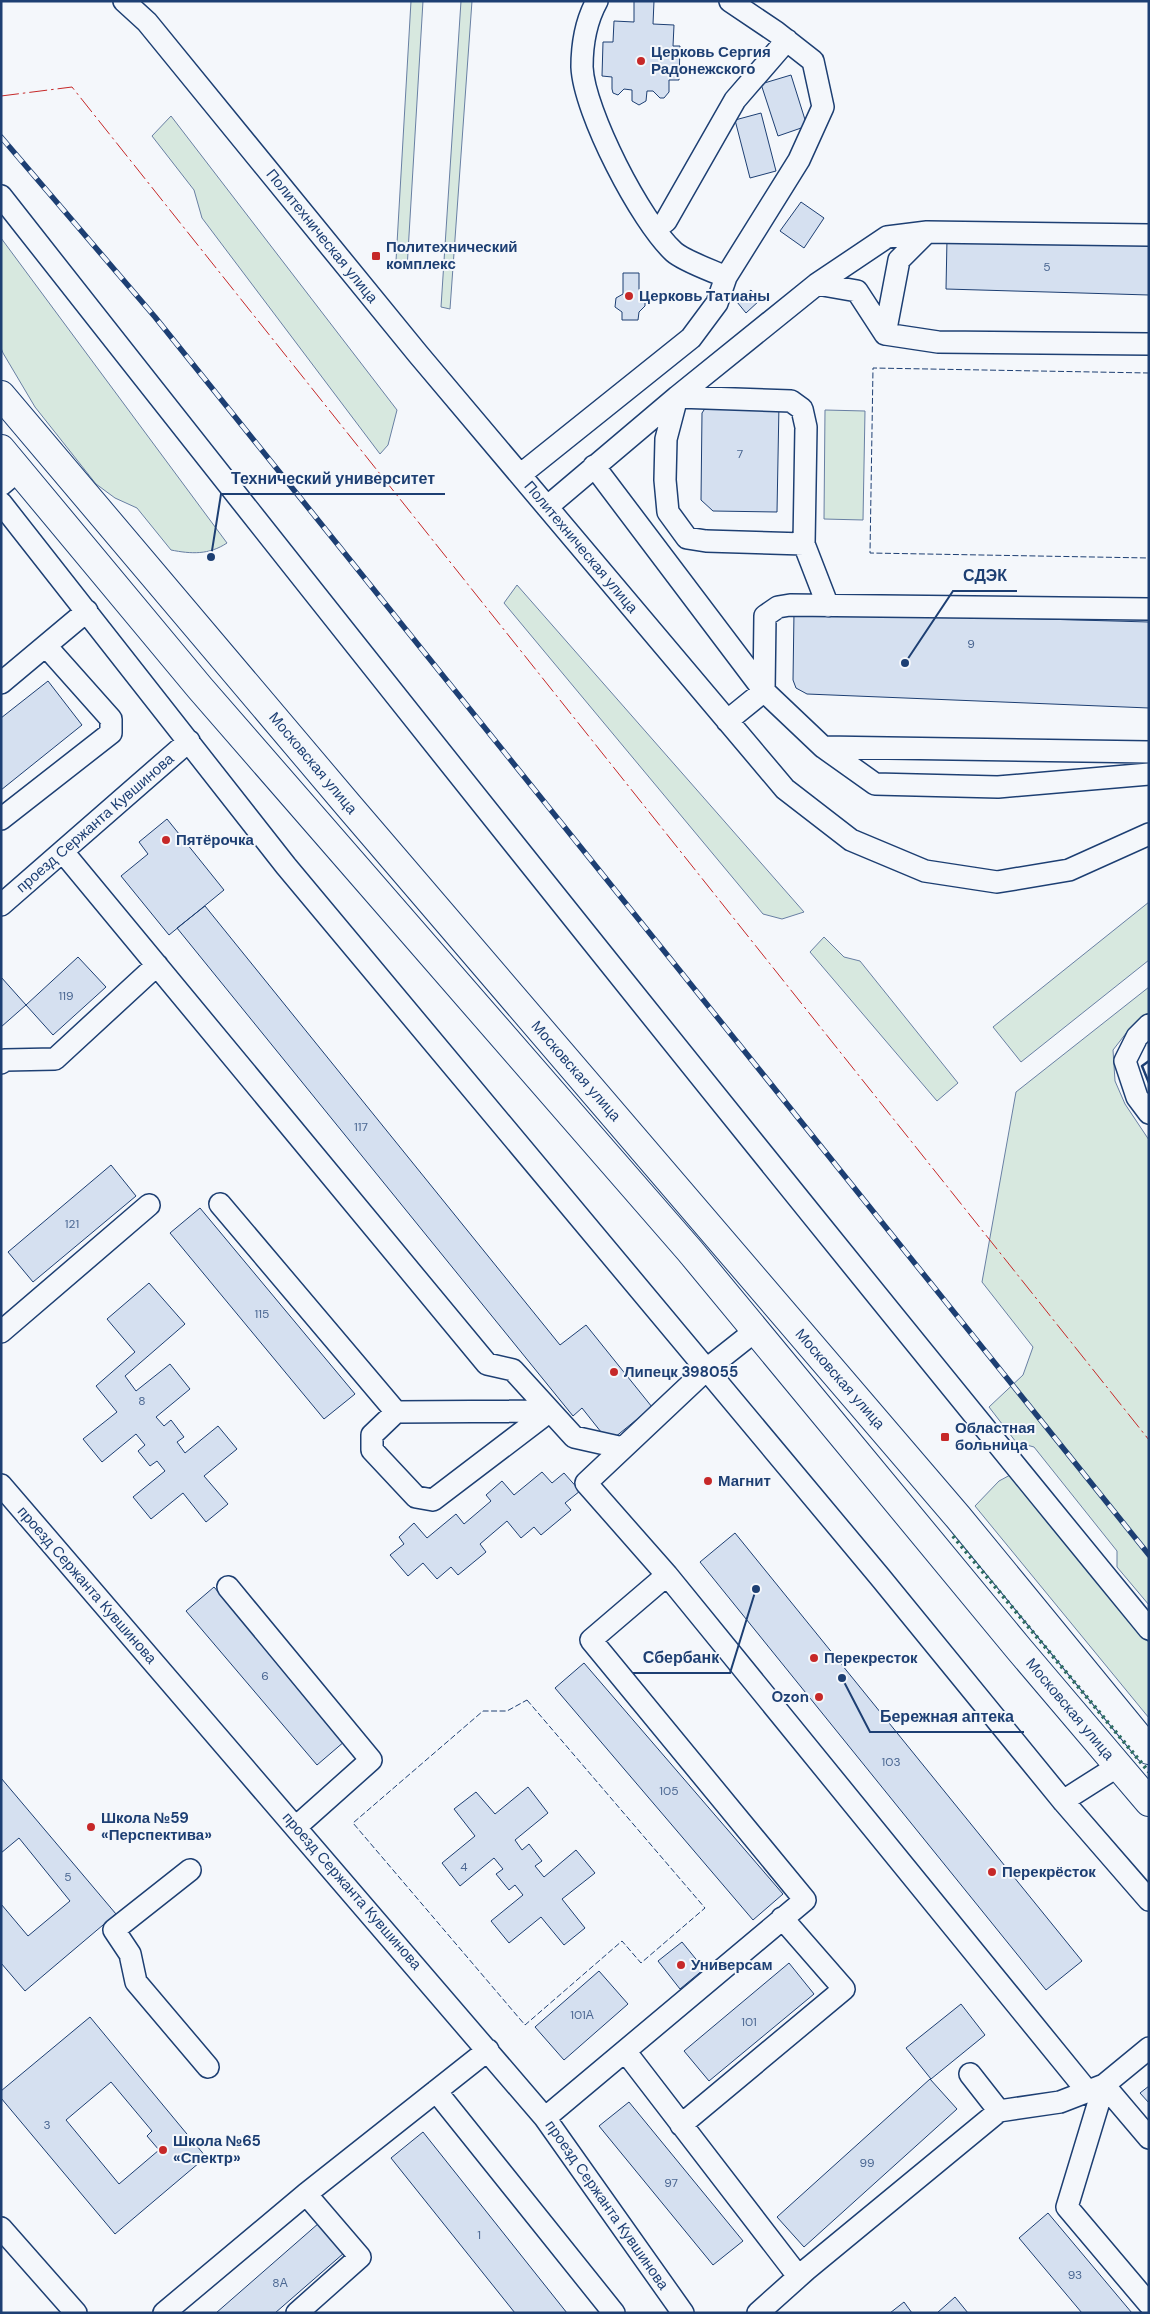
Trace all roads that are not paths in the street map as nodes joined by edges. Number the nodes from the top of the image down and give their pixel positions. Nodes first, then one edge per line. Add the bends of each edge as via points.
1 (124, 1) edge
2 (597, 1) edge
3 (730, 1) edge
4 (787, 40) junction
5 (1, 196) edge
6 (656, 229) junction
7 (927, 232) junction
8 (1149, 235) edge
9 (726, 277) junction
10 (817, 284) junction
11 (885, 334) junction
12 (1149, 344) edge
13 (4, 395) edge
14 (677, 397) junction
15 (1, 450) edge
16 (594, 466) junction
17 (520, 475) junction
18 (10, 478) edge
19 (1, 503) edge
20 (547, 507) junction
21 (686, 538) junction
22 (804, 544) junction
23 (665, 558) junction
24 (828, 606) junction
25 (1149, 609) edge
26 (87, 611) junction
27 (46, 646) junction
28 (1, 683) edge
29 (764, 691) junction
30 (727, 721) junction
31 (189, 741) junction
32 (823, 747) junction
33 (1149, 752) edge
34 (1149, 774) edge
35 (1, 819) edge
36 (1149, 834) edge
37 (63, 852) junction
38 (2, 902) edge
39 (157, 965) junction
40 (1149, 1025) edge
41 (1, 1063) edge
42 (1149, 1113) edge
43 (220, 1204) dead end
44 (149, 1205) dead end
45 (5, 1321) edge
46 (755, 1331) junction
47 (707, 1369) junction
48 (550, 1411) junction
49 (396, 1412) junction
50 (623, 1448) junction
51 (1, 1485) edge
52 (667, 1576) junction
53 (228, 1587) dead end
54 (1149, 1628) edge
55 (1149, 1750) edge
56 (1118, 1766) junction
57 (1064, 1801) junction
58 (1149, 1802) edge
59 (296, 1826) junction
60 (190, 1870) dead end
61 (1149, 1900) edge
62 (782, 1918) junction
63 (1149, 2048) edge
64 (488, 2050) junction
65 (624, 2051) junction
66 (208, 2067) dead end
67 (970, 2074) dead end
68 (1096, 2088) junction
69 (436, 2091) junction
70 (999, 2111) junction
71 (545, 2118) junction
72 (681, 2125) junction
73 (1149, 2138) edge
74 (306, 2194) junction
75 (1, 2228) edge
76 (798, 2276) junction
77 (1149, 2304) edge
78 (76, 2313) edge
79 (164, 2313) edge
80 (297, 2313) edge
81 (614, 2313) edge
82 (683, 2313) edge
83 (758, 2313) edge

1 - 17 street, Политехническая улица via 147,22
2 - 6 street via 584,32 582,69 588,99 610,154 642,212
3 - 4 street
4 - 6 street via 735,100 666,221
4 - 9 street via 813,61 823,106 799,160
5 - 54 street via 308,586 972,1414
6 - 9 street via 675,253
7 - 8 street
7 - 10 street via 887,237
7 - 11 street via 899,260
9 - 17 street via 717,303 691,338
10 - 11 street via 858,291
10 - 14 street
11 - 12 street via 938,342
13 - 55 main road, Московская улица via 355,813 958,1517
14 - 16 street
14 - 21 street via 666,439 665,480 668,512
14 - 22 street via 791,402 802,410 806,427
15 - 18 main road, Московская улица
16 - 20 street
16 - 23 street
17 - 20 street, Политехническая улица
18 - 46 main road, Московская улица via 200,688 690,1251
19 - 26 street
20 - 30 street, Политехническая улица
21 - 22 street
21 - 23 street
22 - 24 street
23 - 29 street
24 - 25 street
24 - 29 street via 778,607 764,616
26 - 27 street
26 - 31 street
27 - 28 street
27 - 35 street via 110,719 111,733
29 - 30 street
29 - 32 street
30 - 36 street, Политехническая улица via 784,789 851,840 925,871 997,882 1069,870
31 - 37 street, проезд Сержанта Кувшинова
31 - 47 street via 286,866
32 - 33 street
32 - 34 street via 875,784 998,787
37 - 38 street, проезд Сержанта Кувшинова
37 - 39 street
39 - 41 street via 55,1059 5,1060
39 - 48 street via 487,1364 513,1370
40 - 42 street via 1137,1037 1125,1061 1137,1097
43 - 49 street
44 - 45 street
46 - 47 street
46 - 56 main road, Московская улица
47 - 50 street
47 - 57 street
48 - 49 street
48 - 49 street via 433,1500 416,1497 372,1450 372,1434
48 - 50 street via 574,1436
50 - 52 street via 586,1483
51 - 59 street, проезд Сержанта Кувшинова
52 - 62 street via 591,1640 805,1900
52 - 68 street
53 - 59 street via 371,1760
56 - 57 street
56 - 58 main road, Московская улица
57 - 61 street
59 - 64 street, проезд Сержанта Кувшинова
60 - 66 street via 114,1930 130,1954 136,1982
62 - 65 street
62 - 72 street via 844,1990
63 - 68 street
64 - 69 street
64 - 71 street, проезд Сержанта Кувшинова
65 - 71 street
65 - 72 street
67 - 70 street
68 - 70 street via 1060,2102
68 - 73 street
68 - 77 street via 1067,2207
69 - 74 street
69 - 81 street
70 - 76 street
71 - 82 street, проезд Сержанта Кувшинова
72 - 76 street
74 - 79 street
74 - 80 street via 360,2257
75 - 78 street
76 - 83 street

